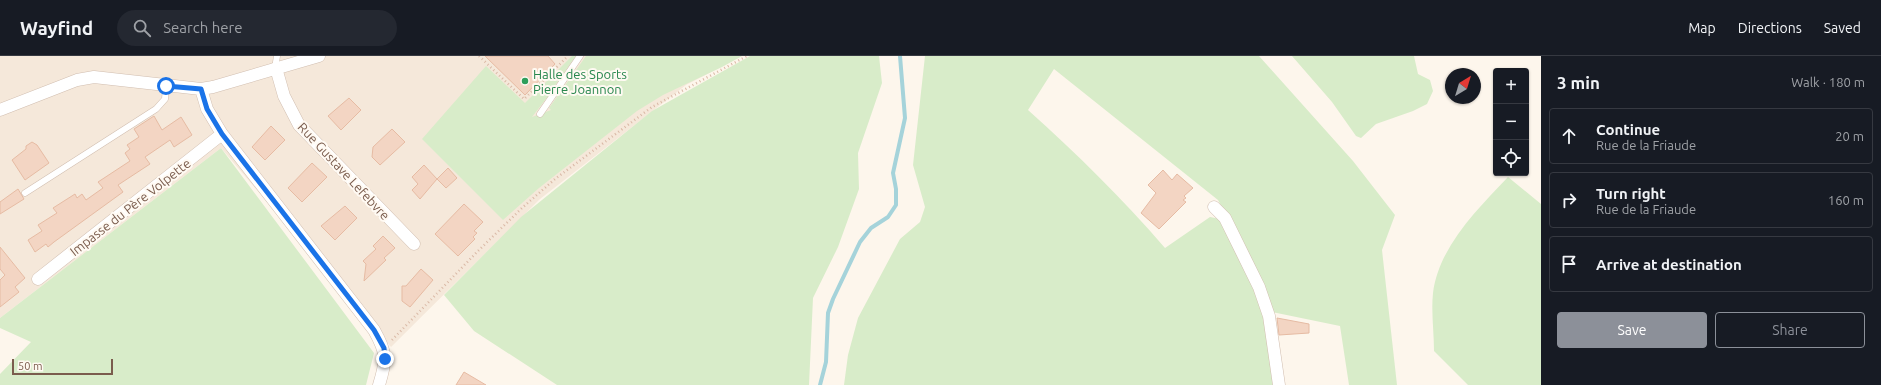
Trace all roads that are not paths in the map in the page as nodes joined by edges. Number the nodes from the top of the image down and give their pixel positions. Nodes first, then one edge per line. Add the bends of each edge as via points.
1 (278, 56) edge
2 (319, 56) edge
3 (580, 56) edge
4 (276, 68) junction
5 (166, 86) junction
6 (201, 89) junction
7 (0, 110) edge
8 (540, 114) dead end
9 (222, 134) junction
10 (25, 193) dead end
11 (1214, 206) dead end
12 (414, 244) dead end
13 (38, 279) dead end
14 (378, 385) edge
15 (1279, 385) edge

1 - 4 lane
2 - 4 street
3 - 8 lane
4 - 6 street
4 - 12 street, Rue Gustave Lefebvre via 284,96 299,124
5 - 6 street
5 - 7 street via 94,77 77,80
5 - 10 lane via 164,100 156,110
6 - 9 street via 207,109
9 - 13 street, Impasse du Père Volpette
9 - 14 street via 374,330 384,348 385,359
11 - 15 street via 1225,218 1259,287 1269,316

